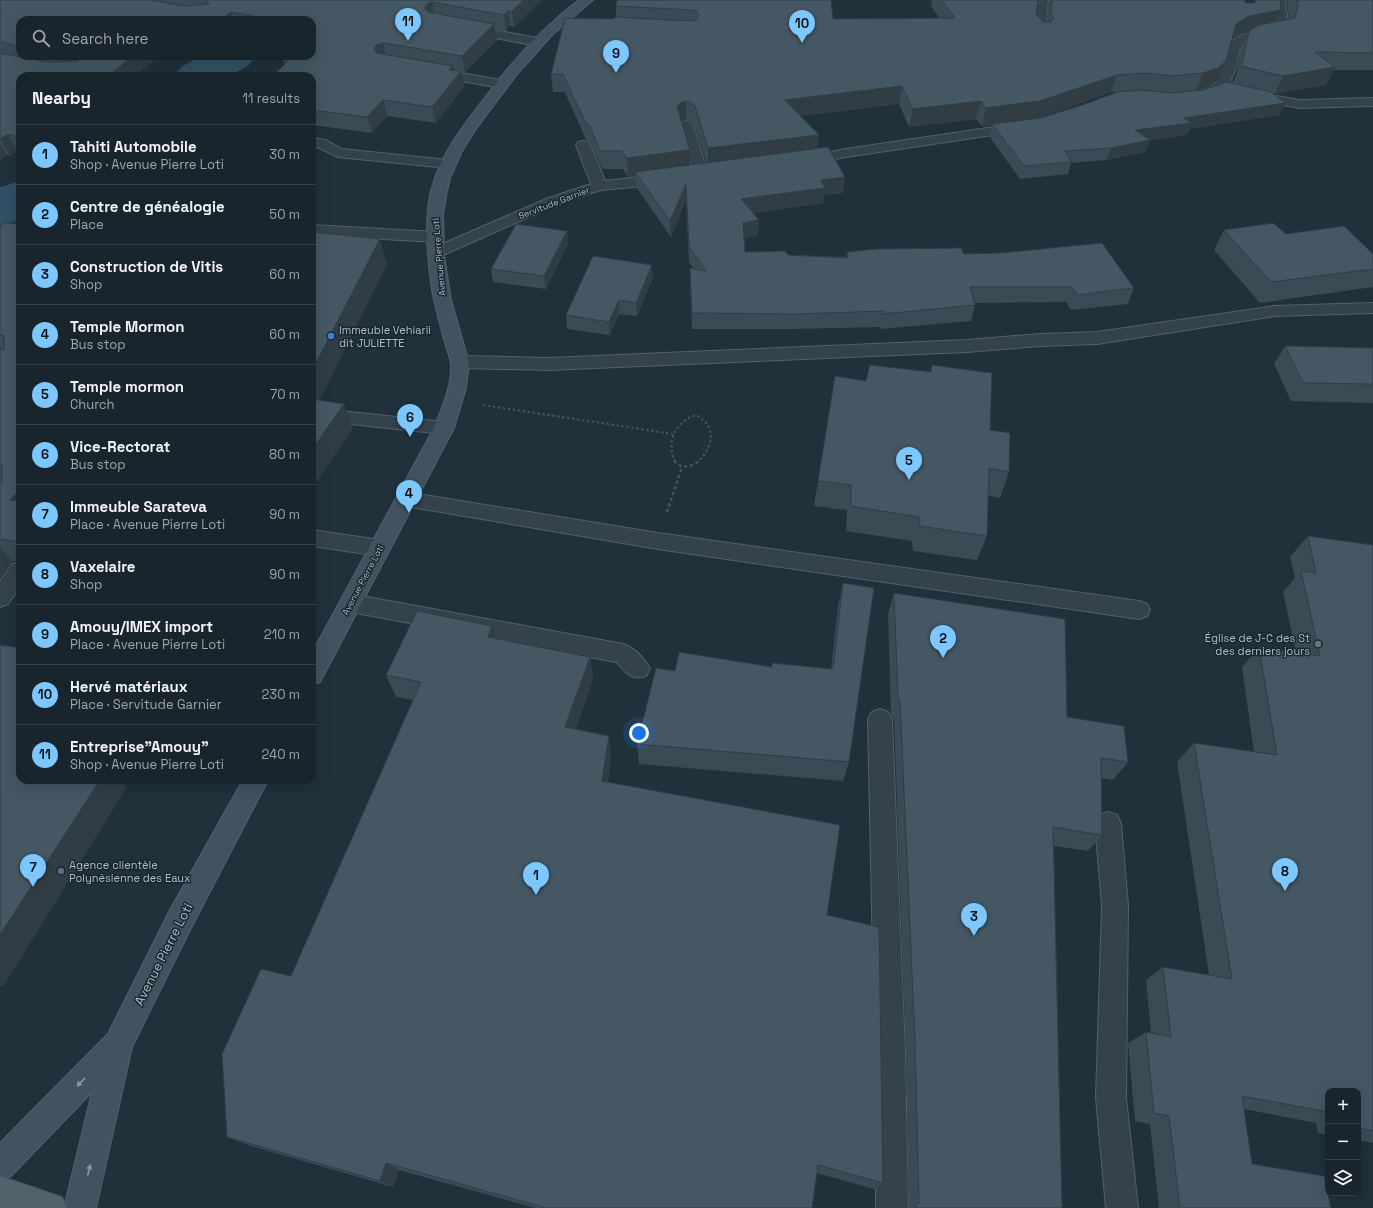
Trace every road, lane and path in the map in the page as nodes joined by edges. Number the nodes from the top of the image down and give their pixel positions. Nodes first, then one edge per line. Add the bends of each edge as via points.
1 (587, 0) edge
2 (1042, 0) edge
3 (1279, 0) edge
4 (451, 26) edge
5 (1042, 35) edge
6 (538, 42) junction
7 (417, 70) edge
8 (501, 84) junction
9 (1231, 90) junction
10 (1185, 97) edge
11 (1373, 102) edge
12 (999, 116) edge
13 (686, 125) edge
14 (1037, 125) edge
15 (954, 136) junction
16 (316, 142) edge
17 (582, 145) dead end
18 (789, 163) edge
19 (448, 164) junction
20 (599, 186) junction
21 (316, 230) edge
22 (436, 245) junction
23 (1373, 308) edge
24 (455, 347) junction
25 (455, 399) junction
26 (316, 414) edge
27 (444, 428) junction
28 (673, 434) junction
29 (682, 467) junction
30 (406, 500) junction
31 (316, 539) edge
32 (658, 541) junction
33 (380, 548) junction
34 (16, 576) edge
35 (0, 598) edge
36 (350, 602) junction
37 (1139, 610) dead end
38 (316, 667) edge
39 (638, 669) dead end
40 (880, 719) dead end
41 (254, 784) edge
42 (1108, 824) dead end
43 (118, 1044) junction
44 (0, 1165) edge
45 (0, 1192) edge
46 (52, 1208) edge
47 (80, 1208) edge
48 (892, 1208) edge
49 (1122, 1208) edge

1 - 6 main road, Avenue Pierre Loti via 563,26
2 - 5 street via 1039,31
3 - 9 street via 1281,32 1247,38 1234,46 1226,81
4 - 6 street
6 - 8 main road, Avenue Pierre Loti
7 - 8 street
8 - 19 main road, Avenue Pierre Loti via 469,127
9 - 10 street via 1216,90
9 - 11 street via 1299,104
12 - 15 street via 973,124
13 - 20 street, Servitude Garnier via 709,173
14 - 15 street
15 - 18 street
16 - 19 street via 338,153
17 - 20 street
19 - 22 main road, Avenue Pierre Loti via 435,216
20 - 22 street, Servitude Garnier
21 - 22 street
22 - 24 main road, Avenue Pierre Loti via 441,294
23 - 24 street via 1275,311 1097,338 548,364 460,362
24 - 25 main road, Avenue Pierre Loti via 460,362
25 - 27 main road, Avenue Pierre Loti
25 - 28 path
26 - 27 lane
27 - 30 main road, Avenue Pierre Loti
28 - 29 path via 671,450 674,461
28 - 29 path via 677,425 686,417 696,415 704,419 710,427 711,437 701,458 694,464
29 - 32 path
30 - 32 street
30 - 33 main road, Avenue Pierre Loti
31 - 33 street
32 - 37 street
33 - 36 main road, Avenue Pierre Loti
34 - 35 street
36 - 38 main road, Avenue Pierre Loti
36 - 39 street via 622,654
40 - 48 street
41 - 43 main road, Avenue Pierre Loti via 180,920
42 - 49 street via 1115,906 1111,1098
43 -> 44 main road, Avenue Pierre Loti
47 -> 43 main road, Avenue Pierre Loti
45 - 46 main road

